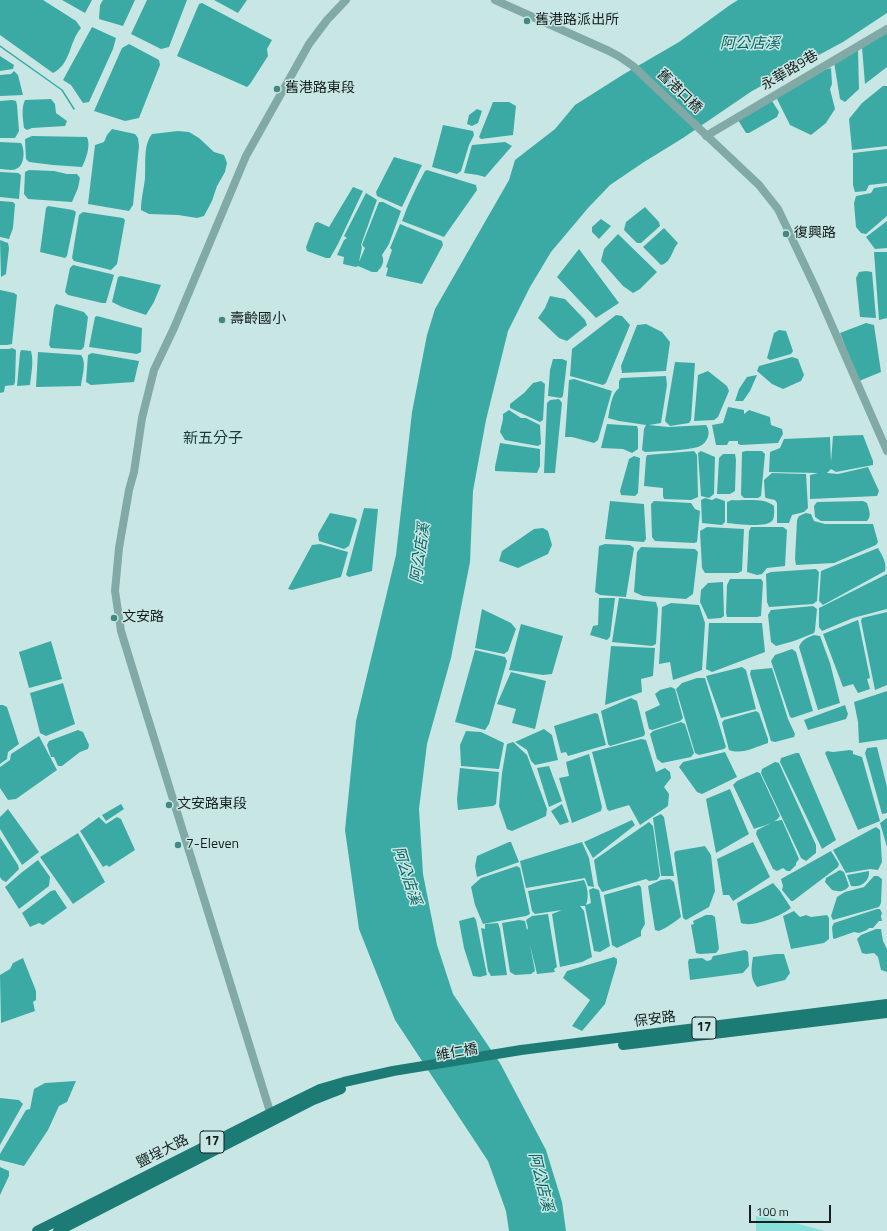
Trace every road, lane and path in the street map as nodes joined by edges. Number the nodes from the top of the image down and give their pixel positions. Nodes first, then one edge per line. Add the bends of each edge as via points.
1 (346, 0) edge
2 (495, 0) edge
3 (887, 28) edge
4 (705, 135) junction
5 (887, 451) edge
6 (887, 1004) edge
7 (887, 1013) edge
8 (522, 1053) junction
9 (394, 1074) joint
10 (272, 1117) junction
11 (79, 1215) junction
12 (37, 1231) edge
13 (58, 1231) edge

1 - 10 street via 300,58 246,156 154,370 129,490 115,591 121,631
2 - 4 street, 舊港口橋 via 620,57
3 - 4 street, 永華路9巷
4 - 5 street via 759,185 778,209
6 - 8 main road, 保安路 / 17
7 - 8 main road, 保安路 / 17 via 670,1040
8 - 9 main road, 維仁橋 / 17
9 - 10 main road, 鹽埕大路 / 17 via 339,1090
10 - 11 main road, 鹽埕大路 / 17
11 - 12 main road, 鹽埕大路 / 17
11 - 13 main road, 鹽埕大路 / 17

